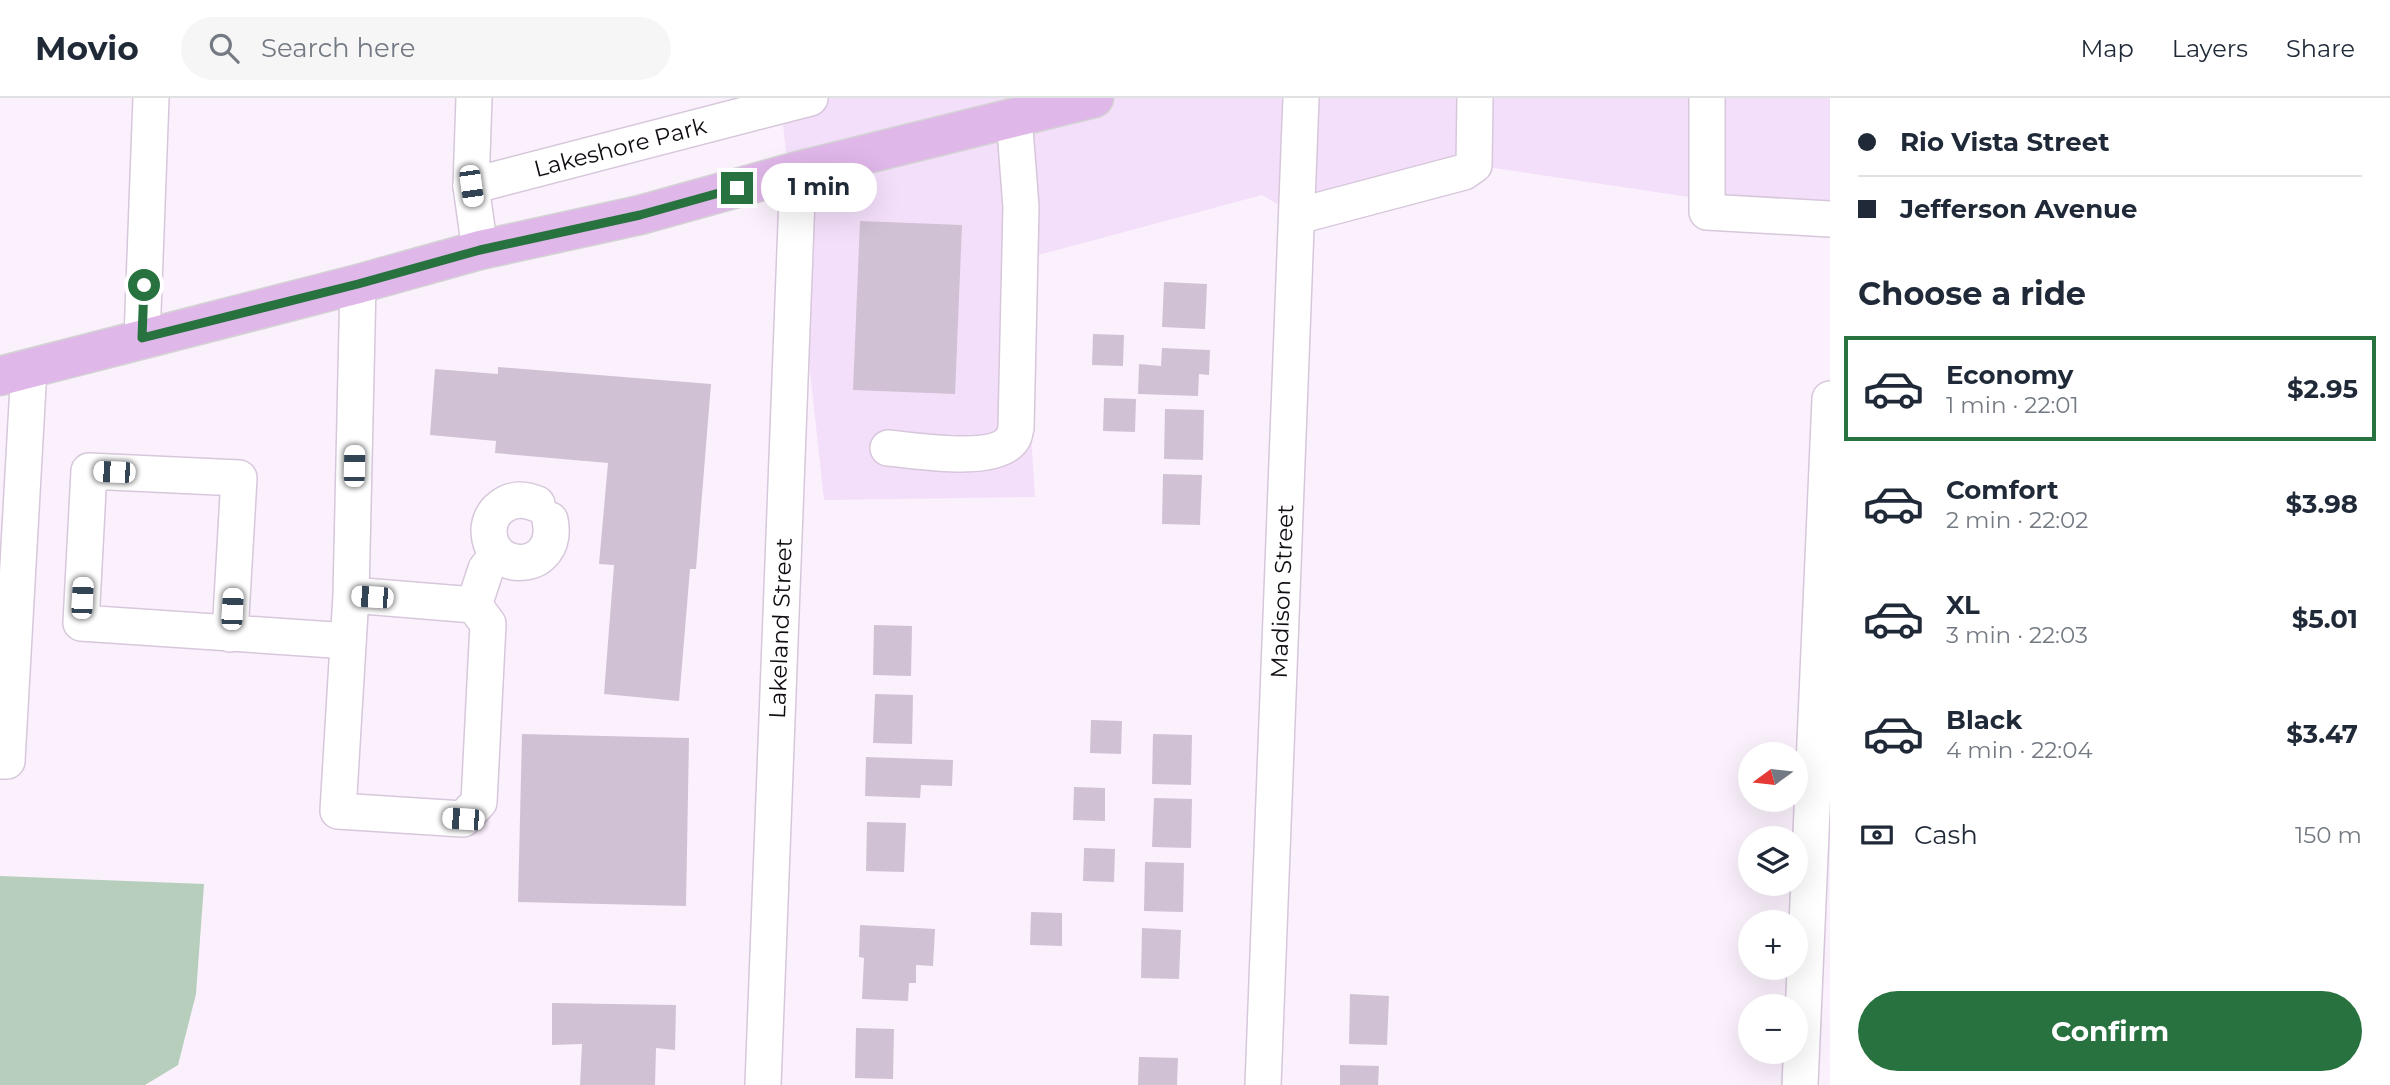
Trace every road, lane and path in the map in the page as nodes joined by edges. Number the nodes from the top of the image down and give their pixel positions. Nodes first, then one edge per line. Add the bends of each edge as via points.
1 (151, 98) edge
2 (474, 98) edge
3 (1094, 98) edge
4 (1301, 98) edge
5 (1475, 98) edge
6 (1707, 98) edge
7 (791, 101) edge
8 (1014, 117) junction
9 (798, 171) junction
10 (471, 186) junction
11 (1298, 216) junction
12 (1830, 219) edge
13 (480, 250) junction
14 (358, 284) junction
15 (142, 338) junction
16 (15, 372) edge
17 (1830, 398) edge
18 (888, 448) dead end
19 (498, 554) junction
20 (351, 595) junction
21 (474, 605) junction
22 (230, 634) junction
23 (348, 641) junction
24 (5, 702) edge
25 (0, 761) edge
26 (764, 1085) edge
27 (1264, 1085) edge
28 (1800, 1085) edge

1 - 15 street
2 - 10 street
3 - 8 main road
4 - 11 street, Madison Street
5 - 11 street via 1474,165 1464,172
6 - 12 street via 1707,212
7 - 10 street, Lakeshore Park
8 - 9 main road
8 - 18 street via 1021,207 1013,439 976,455
9 - 13 main road via 640,215
9 - 26 street, Lakeland Street
10 - 13 street
11 - 27 street, Madison Street
13 - 14 main road
14 - 15 main road
14 - 20 street
15 - 16 main road
16 - 24 street
17 - 28 street
19 - 19 street via 489,526 499,508 528,500 544,512 552,530 546,551 518,563
19 - 21 street via 485,569
20 - 21 street
20 - 23 street
21 - 23 street via 488,624 479,802 463,819 338,811
22 - 22 street via 81,623 89,471 239,478
22 - 23 street
24 - 25 street via 7,761

